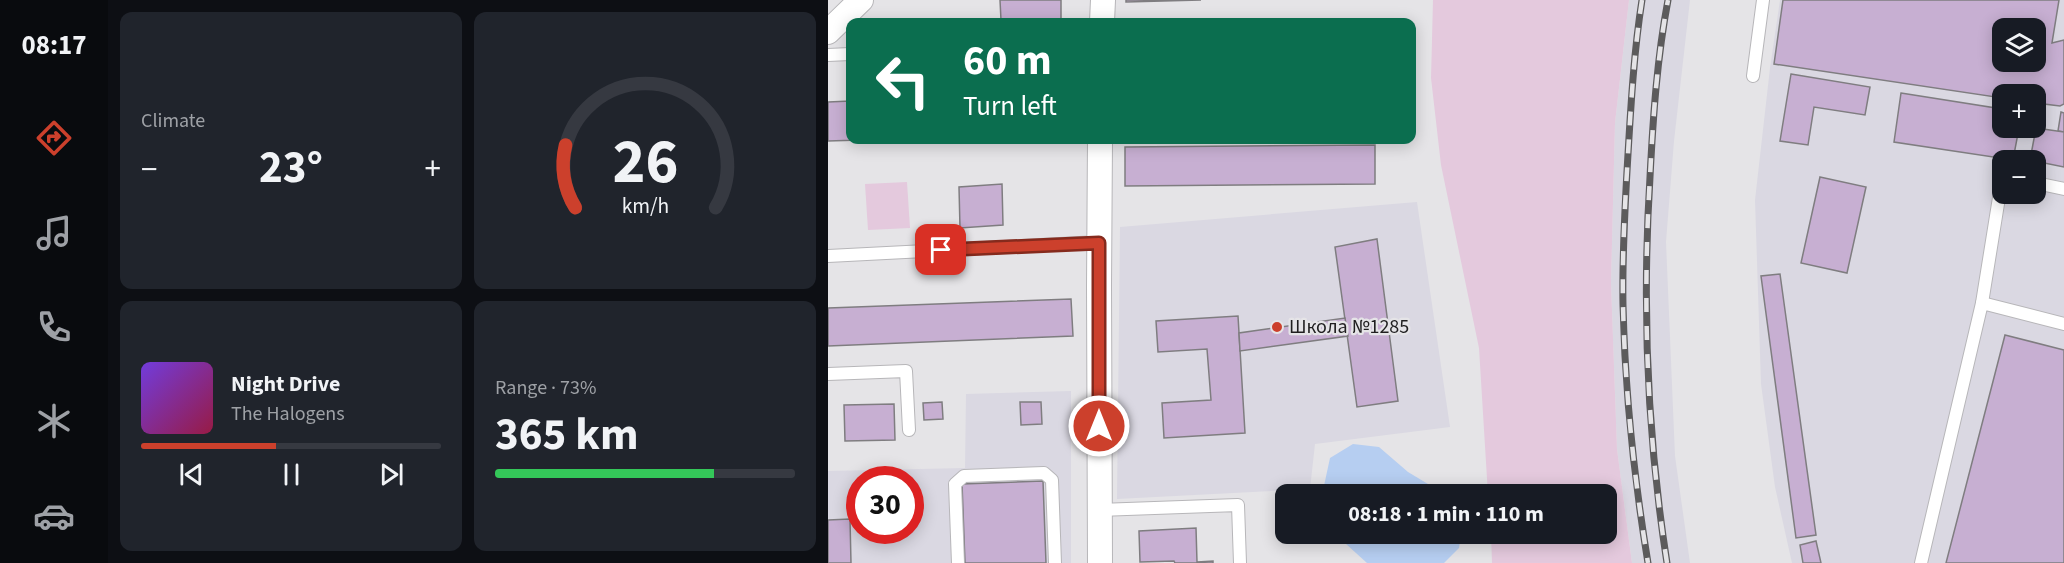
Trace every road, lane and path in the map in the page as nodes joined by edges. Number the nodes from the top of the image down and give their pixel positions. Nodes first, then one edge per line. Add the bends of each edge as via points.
1 (861, 0) edge
2 (1103, 0) edge
3 (1763, 0) edge
4 (1102, 18) edge
5 (829, 29) edge
6 (846, 54) edge
7 (828, 56) edge
8 (1753, 76) dead end
9 (1100, 144) edge
10 (2046, 185) edge
11 (2064, 189) edge
12 (1998, 204) edge
13 (1099, 243) junction
14 (828, 256) edge
15 (1982, 303) junction
16 (2064, 324) edge
17 (828, 374) edge
18 (909, 430) dead end
19 (1099, 510) junction
20 (958, 563) edge
21 (1055, 563) edge
22 (1100, 563) edge
23 (1240, 563) edge
24 (1921, 563) edge

1 - 5 street
2 - 4 street
3 - 8 lane
6 - 7 lane
9 - 13 street
10 - 11 lane
12 - 15 lane
13 - 14 lane
13 - 19 street
15 - 16 lane
15 - 24 lane
17 - 18 lane via 906,371
19 - 22 street
19 - 23 lane via 1238,505
20 - 21 lane via 955,484 964,476 1044,473 1052,480

